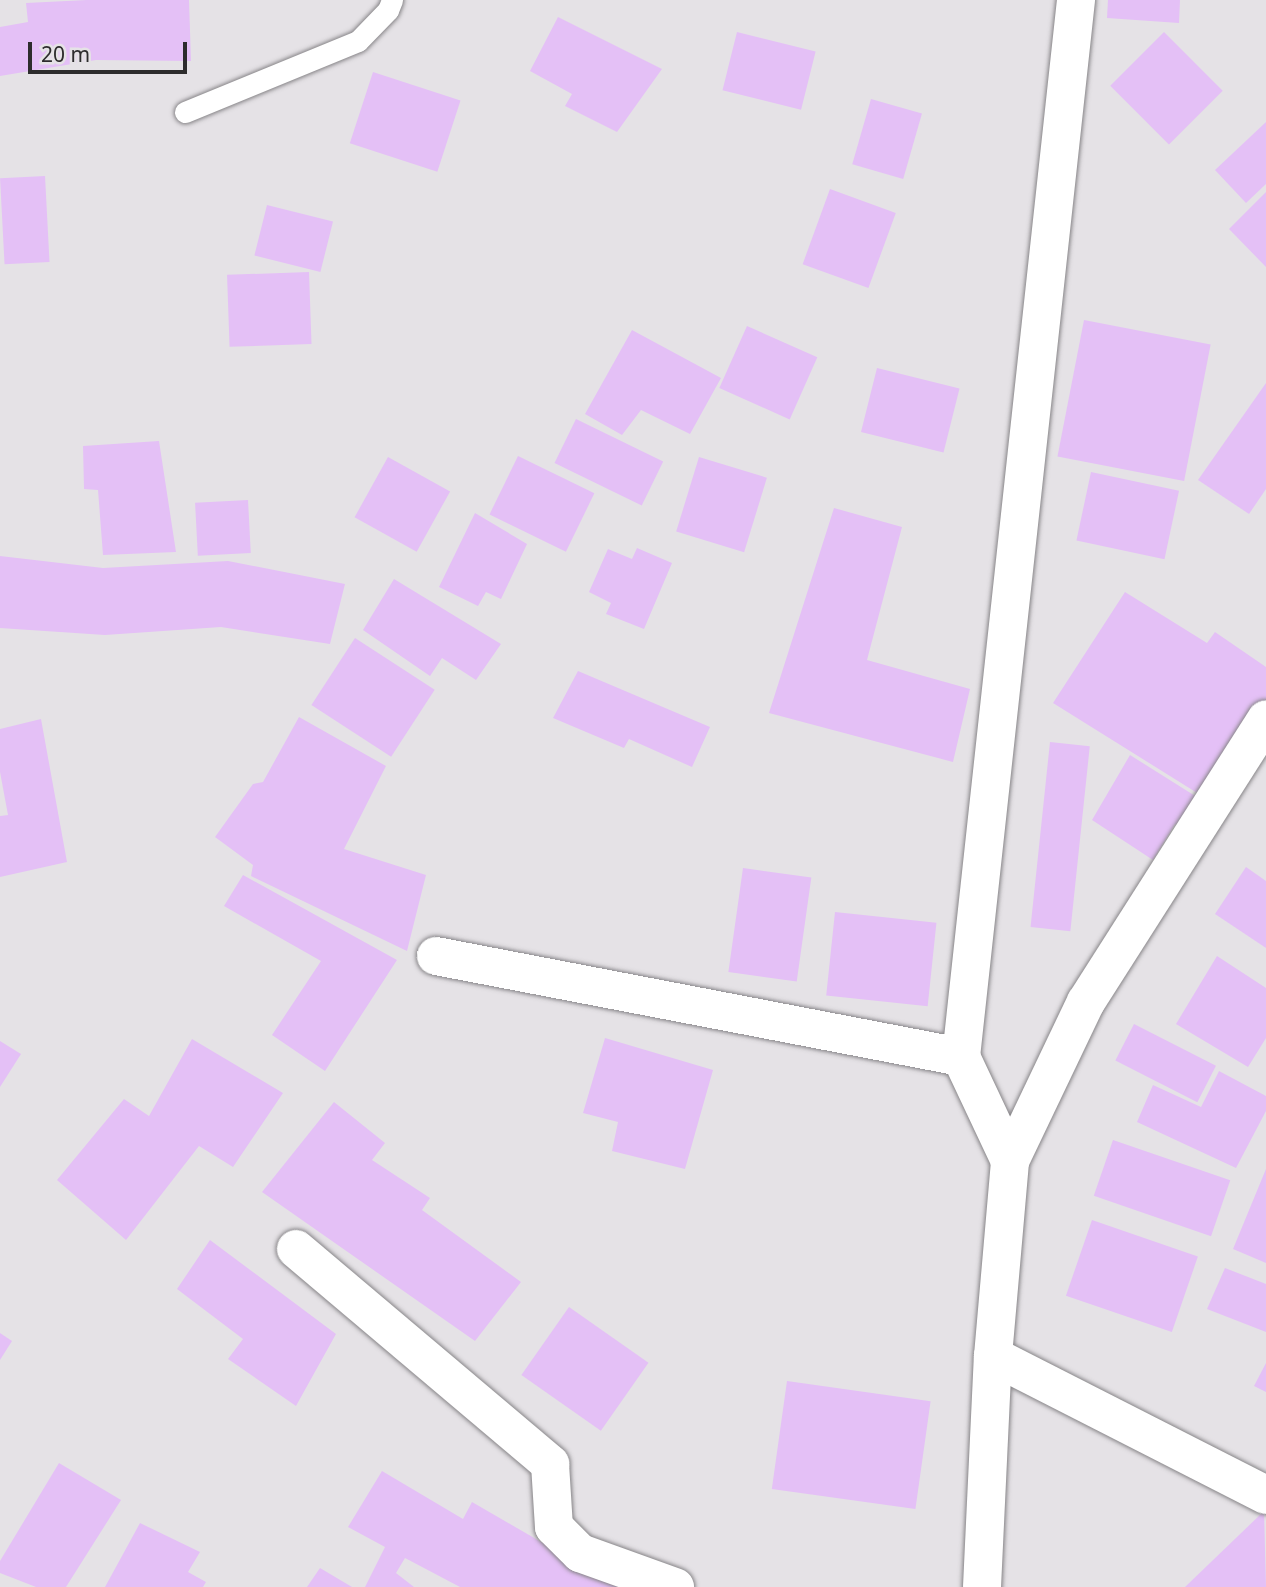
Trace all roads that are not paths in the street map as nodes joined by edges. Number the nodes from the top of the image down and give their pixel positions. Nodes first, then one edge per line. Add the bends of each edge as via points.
1 (392, 0) edge
2 (1076, 0) edge
3 (185, 111) dead end
4 (1265, 723) edge
5 (436, 956) dead end
6 (961, 1057) junction
7 (1010, 1161) junction
8 (296, 1249) dead end
9 (993, 1356) junction
10 (1266, 1495) edge
11 (675, 1587) edge
12 (982, 1587) edge

1 - 3 lane via 358,41
2 - 6 street
4 - 7 street via 1086,1002
5 - 6 street
6 - 7 street
7 - 9 street
8 - 11 street via 550,1464 554,1527 580,1553
9 - 10 street
9 - 12 street

